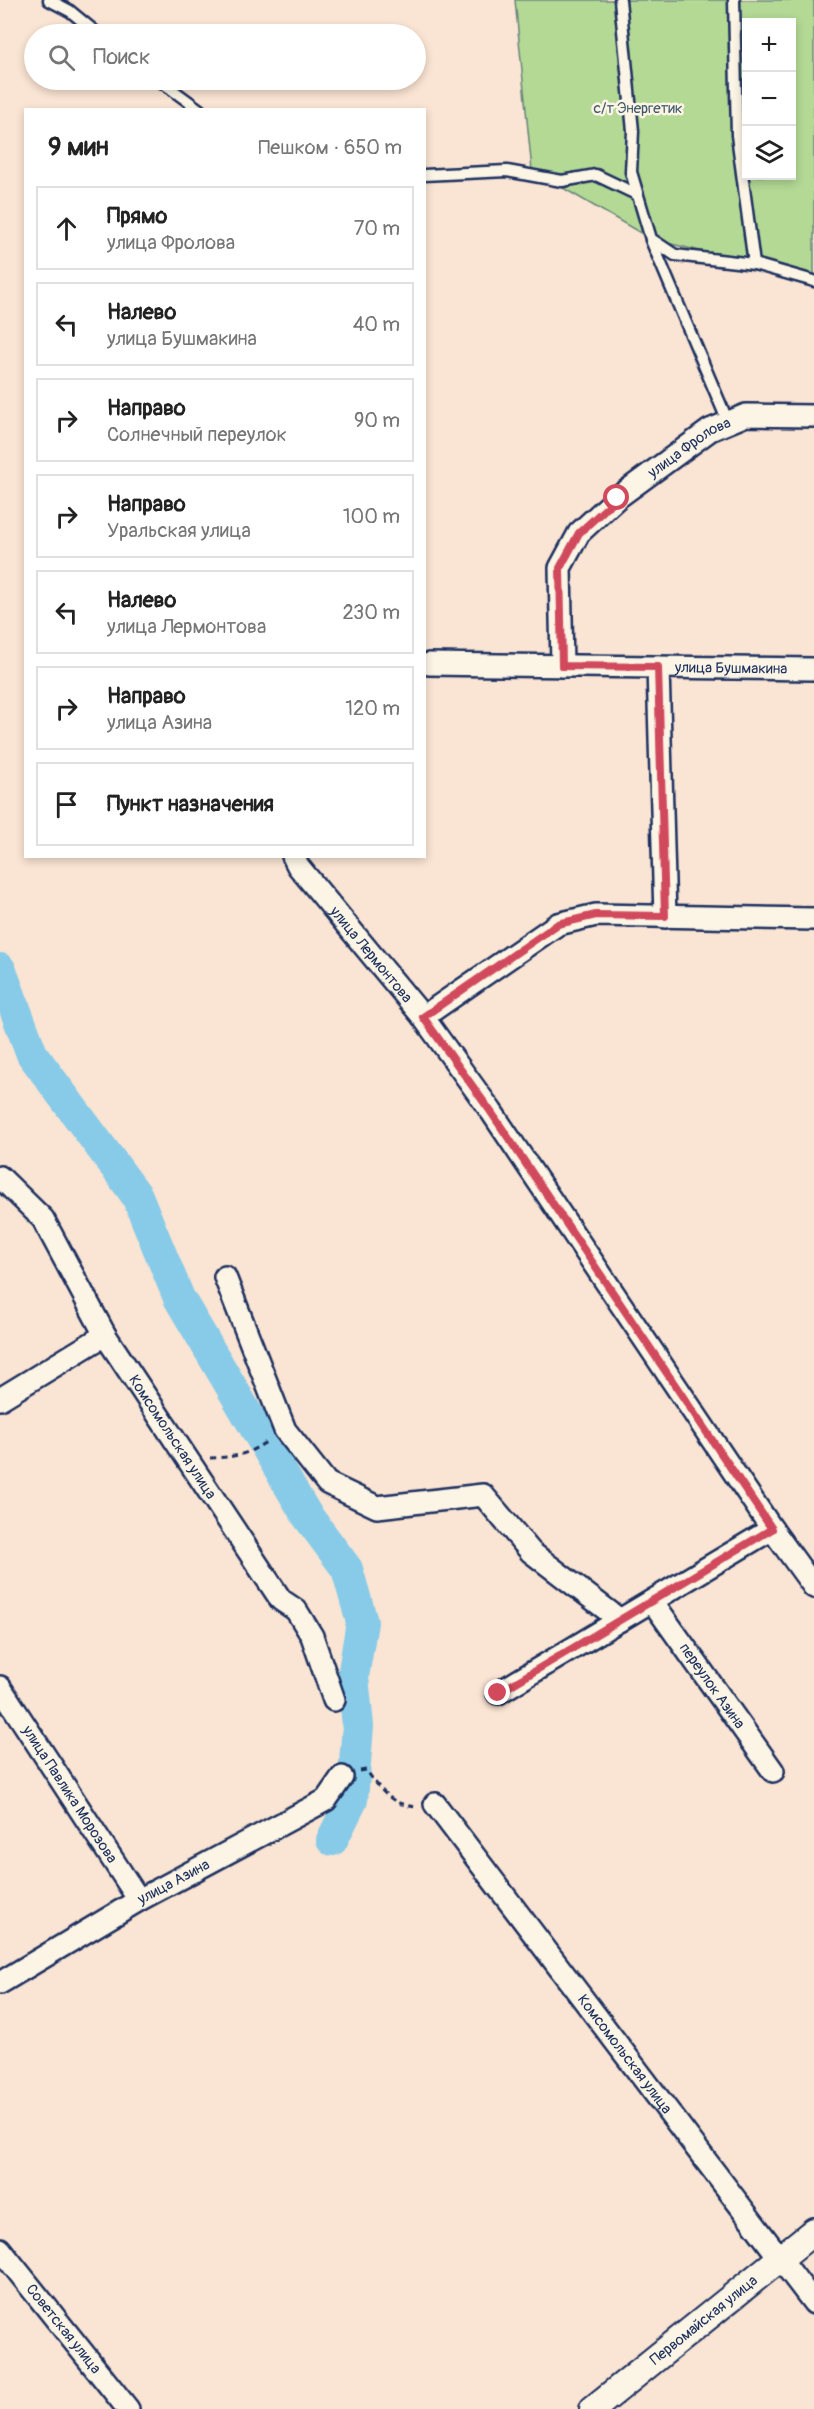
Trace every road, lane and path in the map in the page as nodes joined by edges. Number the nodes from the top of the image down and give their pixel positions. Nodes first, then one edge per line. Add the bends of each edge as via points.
1 (49, 0) edge
2 (620, 0) edge
3 (734, 0) edge
4 (86, 24) edge
5 (173, 90) edge
6 (197, 108) edge
7 (426, 175) edge
8 (636, 194) junction
9 (651, 239) junction
10 (754, 264) junction
11 (814, 281) edge
12 (814, 416) edge
13 (728, 422) junction
14 (429, 664) dead end
15 (562, 666) junction
16 (658, 667) junction
17 (814, 669) edge
18 (294, 858) edge
19 (665, 916) junction
20 (814, 919) edge
21 (423, 1017) junction
22 (0, 1177) edge
23 (225, 1277) dead end
24 (105, 1335) junction
25 (0, 1399) edge
26 (271, 1439) dead end
27 (187, 1458) junction
28 (772, 1529) junction
29 (814, 1587) edge
30 (652, 1601) junction
31 (620, 1620) junction
32 (0, 1687) edge
33 (498, 1693) dead end
34 (334, 1700) dead end
35 (366, 1770) dead end
36 (773, 1771) dead end
37 (342, 1777) dead end
38 (435, 1804) joint
39 (139, 1900) junction
40 (0, 1983) edge
41 (814, 2231) edge
42 (0, 2250) edge
43 (779, 2259) junction
44 (814, 2303) edge
45 (128, 2409) edge
46 (593, 2409) edge

1 - 4 lane
2 - 8 lane via 633,131 631,172
3 - 10 lane via 737,135
5 - 6 lane
7 - 8 lane via 507,171 562,181 596,175
8 - 9 lane
9 - 10 lane via 675,255
9 - 13 lane
10 - 11 lane
12 - 13 street, улица Фролова via 746,415
13 - 15 street, улица Фролова via 710,429 617,498 579,533 560,568
14 - 15 street, улица Бушмакина
15 - 16 street, улица Бушмакина
16 - 17 street, улица Бушмакина
16 - 19 street
18 - 21 street, улица Лермонтова
19 - 20 street
19 - 21 street via 596,915 558,924
21 - 28 street, улица Лермонтова
22 - 24 street, Комсомольская улица via 43,1219
23 - 31 street via 285,1430 327,1483 377,1507 483,1495 531,1552
24 - 25 street
24 - 27 street, Комсомольская улица
26 - 27 path via 236,1457
27 - 34 street, Комсомольская улица via 282,1600 296,1610 312,1636
28 - 29 street, улица Лермонтова
28 - 30 street
30 - 31 street
30 - 36 street, переулок Азина
31 - 33 street
32 - 39 street, улица Павлика Морозова
35 - 38 path via 382,1792 401,1805
37 - 39 street, улица Азина via 326,1800
38 - 43 street, Комсомольская улица
39 - 40 street, улица Азина
41 - 43 street, Первомайская улица
42 - 45 street, Советская улица
43 - 44 street, Комсомольская улица
43 - 46 street, Первомайская улица

